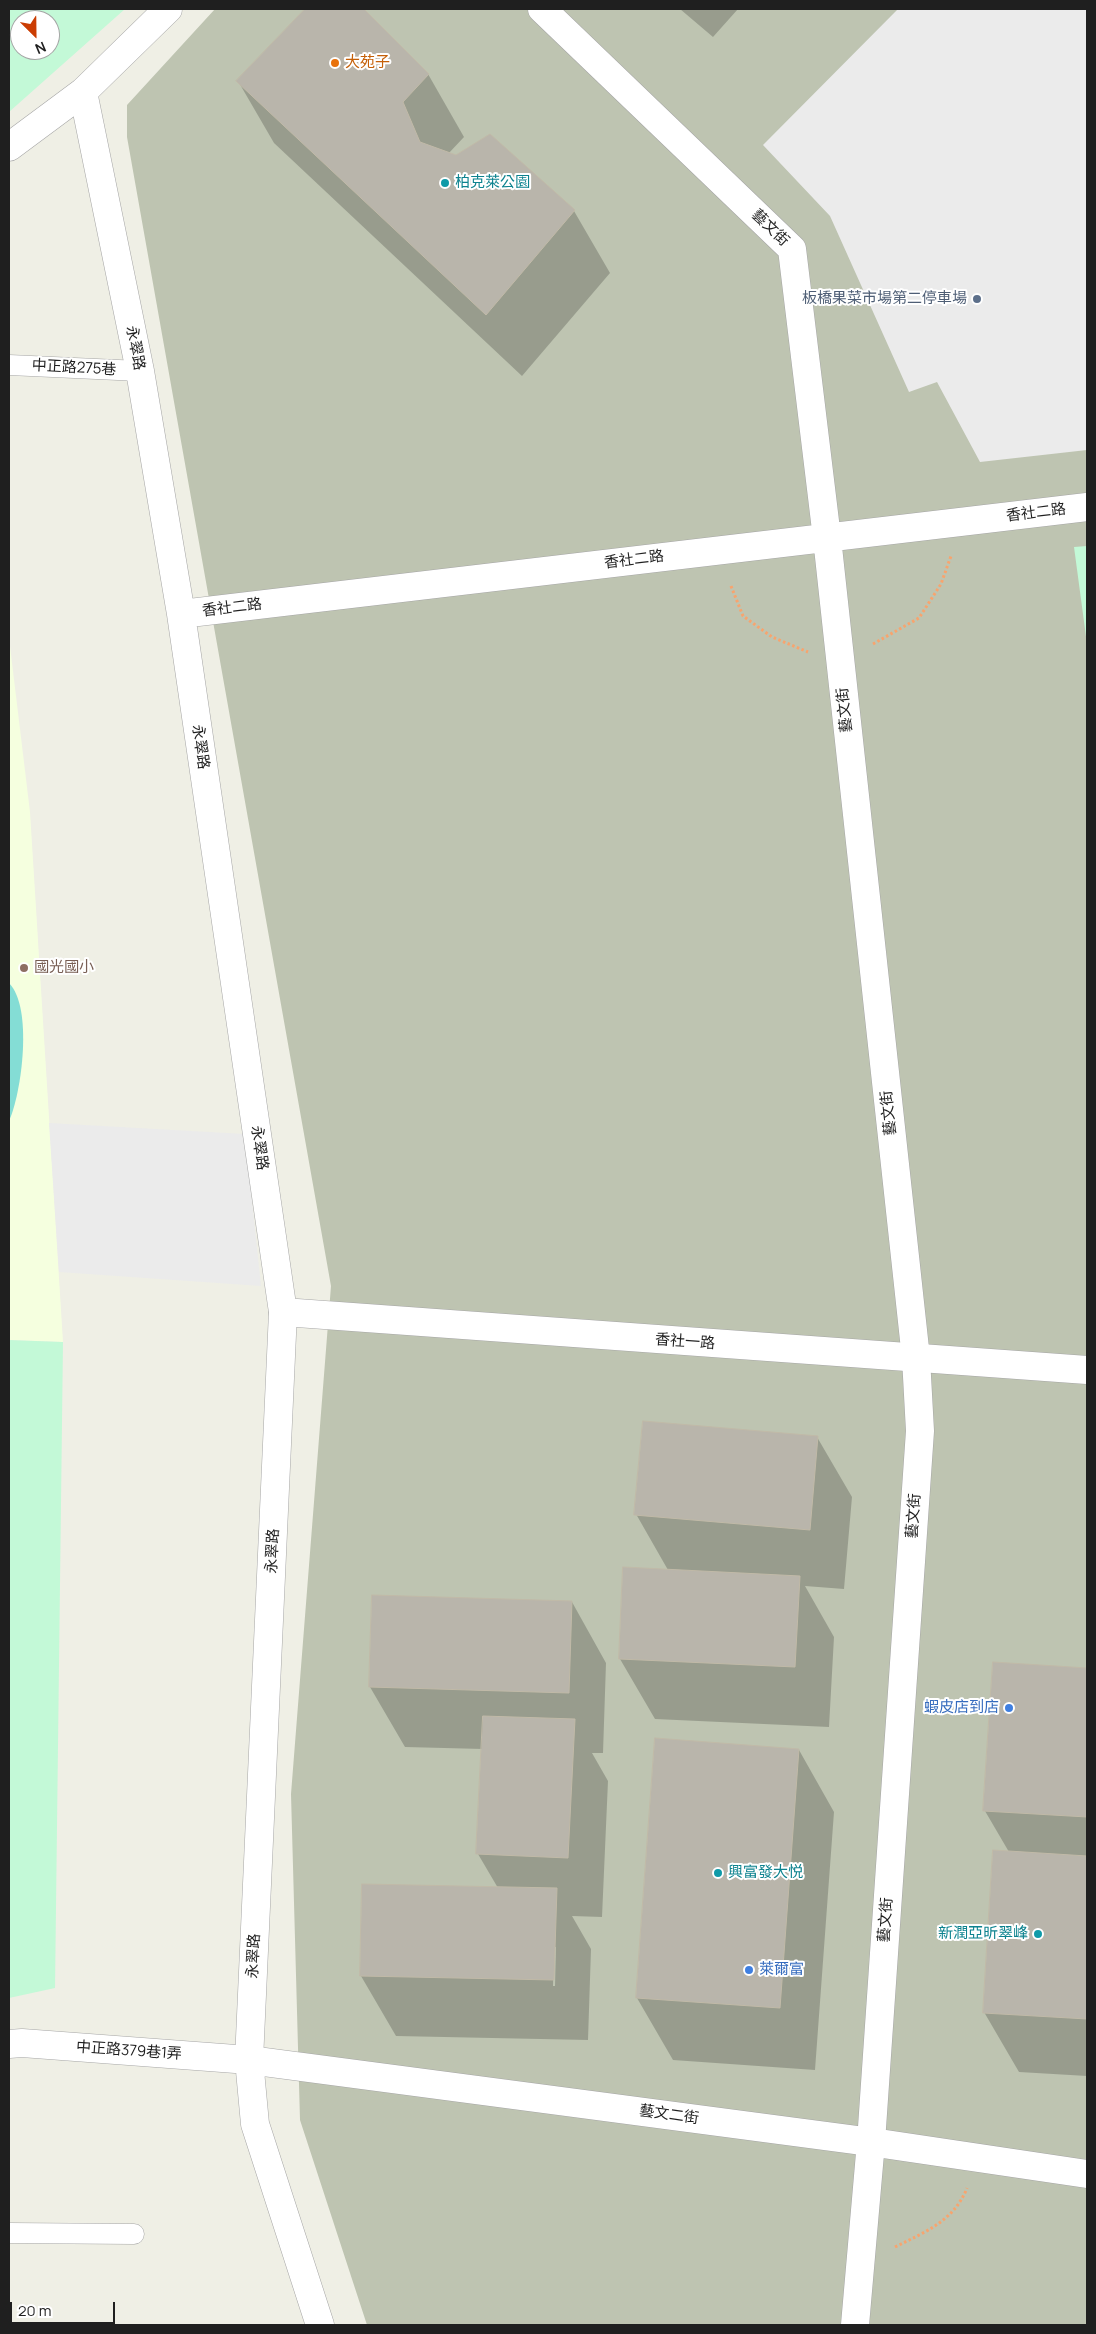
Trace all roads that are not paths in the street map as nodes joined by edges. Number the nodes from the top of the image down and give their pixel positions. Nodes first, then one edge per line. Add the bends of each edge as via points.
1 (168, 9) edge
2 (542, 9) edge
3 (83, 92) junction
4 (9, 146) edge
5 (9, 365) edge
6 (140, 371) junction
7 (1087, 507) edge
8 (826, 538) junction
9 (181, 614) junction
10 (283, 1312) junction
11 (916, 1358) junction
12 (1087, 1370) edge
13 (9, 2044) edge
14 (249, 2060) junction
15 (870, 2142) junction
16 (1087, 2174) edge
17 (9, 2233) edge
18 (134, 2234) dead end
19 (320, 2325) edge
20 (855, 2325) edge

1 - 3 street
2 - 8 street, 藝文街 via 792,249
3 - 4 street
3 - 6 street, 永翠路
5 - 6 lane, 中正路275巷
6 - 9 street, 永翠路
7 - 8 street, 香社二路
8 - 9 street, 香社二路
8 - 11 street, 藝文街
9 - 10 street, 永翠路
10 - 11 street, 香社一路
10 - 14 street, 永翠路
11 - 12 street, 香社一路
11 - 15 street, 藝文街 via 920,1431
13 - 14 street, 中正路379巷1弄
14 - 15 street, 藝文二街
14 - 19 street, 永翠路 via 255,2124
15 - 16 street, 藝文二街
15 - 20 street, 藝文街
17 - 18 lane

